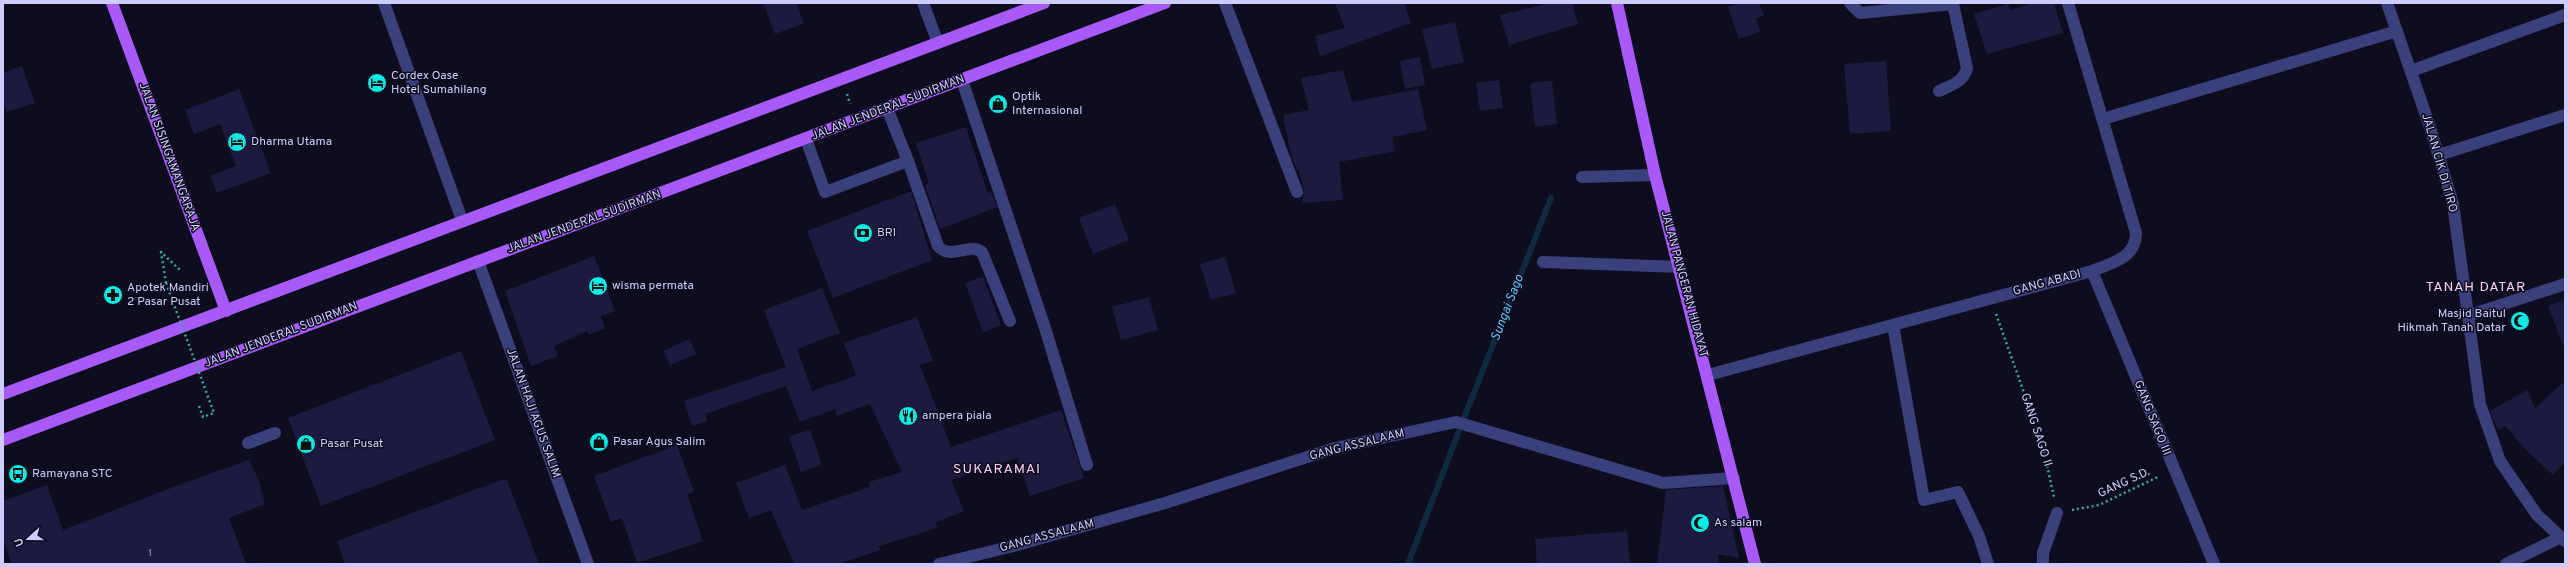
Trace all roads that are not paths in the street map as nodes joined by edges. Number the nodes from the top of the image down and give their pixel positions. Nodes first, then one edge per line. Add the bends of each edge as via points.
1 (112, 3) edge
2 (384, 3) edge
3 (923, 3) edge
4 (1044, 3) edge
5 (1165, 3) edge
6 (1225, 3) edge
7 (1617, 3) edge
8 (1850, 3) edge
9 (2068, 3) edge
10 (2387, 3) edge
11 (2565, 14) edge
12 (2397, 31) junction
13 (938, 43) junction
14 (2411, 71) junction
15 (962, 80) junction
16 (1939, 91) dead end
17 (887, 108) junction
18 (2565, 115) edge
19 (2103, 119) junction
20 (806, 139) junction
21 (2438, 155) junction
22 (908, 161) junction
23 (1655, 175) junction
24 (1582, 177) dead end
25 (1297, 192) dead end
26 (462, 220) junction
27 (478, 261) junction
28 (1543, 262) dead end
29 (1680, 267) junction
30 (2092, 271) junction
31 (2565, 284) edge
32 (226, 311) junction
33 (2470, 314) junction
34 (1010, 321) dead end
35 (1893, 325) junction
36 (1708, 375) junction
37 (3, 394) edge
38 (275, 433) dead end
39 (3, 440) edge
40 (248, 443) dead end
41 (1087, 465) dead end
42 (1734, 478) junction
43 (2057, 513) road end
44 (2563, 539) edge
45 (588, 564) edge
46 (939, 564) edge
47 (1755, 564) edge
48 (1988, 564) edge
49 (2044, 564) edge
50 (2214, 564) edge
51 (2506, 564) edge

1 - 32 main road, JALAN SISINGAMANGARAJA
2 - 26 street
3 - 13 street
4 - 13 main road
5 - 15 main road, JALAN JENDERAL SUDIRMAN
6 - 25 street
7 - 23 main road, JALAN PANGERAN HIDAYAT
8 - 16 street via 1860,13 1953,4 1967,68 1965,76
9 - 19 street, GANG ABADI
10 - 12 street, JALAN CIK DI TIRO
11 - 14 street
12 - 14 street, JALAN CIK DI TIRO
12 - 19 street
13 - 26 main road
14 - 21 street, JALAN CIK DI TIRO
15 - 17 main road, JALAN JENDERAL SUDIRMAN
15 - 41 street via 1045,328
17 - 20 main road, JALAN JENDERAL SUDIRMAN
17 - 22 street
18 - 21 street
19 - 30 street, GANG ABADI via 2136,233 2136,243 2123,258
20 - 22 street via 826,192
20 - 27 main road, JALAN JENDERAL SUDIRMAN
21 - 33 street, JALAN CIK DI TIRO via 2453,204
22 - 34 street via 938,246 951,253 973,248 982,252
23 - 24 street
23 - 29 main road, JALAN PANGERAN HIDAYAT
26 - 32 main road
27 - 39 main road, JALAN JENDERAL SUDIRMAN
27 - 45 street, JALAN HAJI AGUS SALIM
28 - 29 street
29 - 36 main road, JALAN PANGERAN HIDAYAT
30 - 35 street, GANG ABADI
30 - 50 street, GANG SAGO III
31 - 33 street
32 - 37 main road
33 - 44 street, JALAN CIK DI TIRO via 2480,404 2500,461 2537,515
35 - 36 street, GANG ABADI
35 - 48 street via 1924,500 1958,492
36 - 42 main road, JALAN PANGERAN HIDAYAT
38 - 40 street
42 - 46 street, GANG ASSALAAM via 1663,483 1456,422 1335,448 1165,503
42 - 47 main road, JALAN PANGERAN HIDAYAT
43 - 49 street via 2043,553
44 - 51 street

